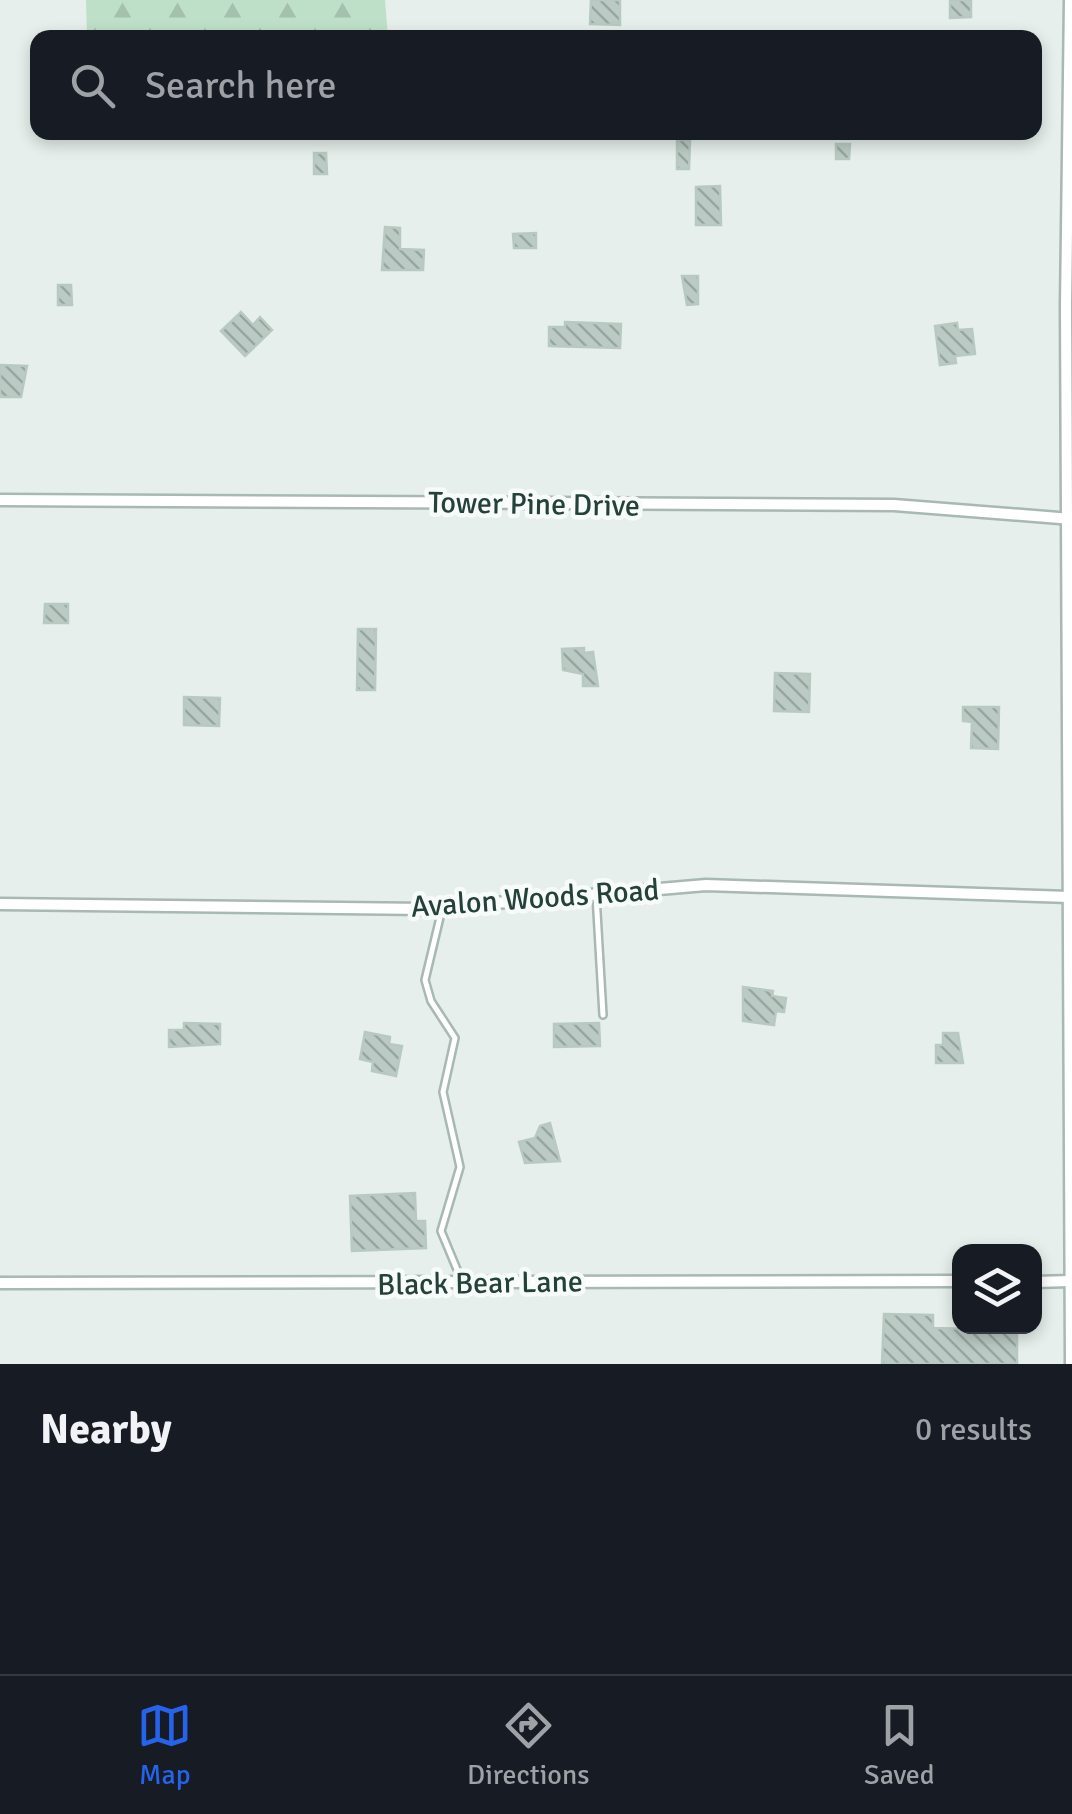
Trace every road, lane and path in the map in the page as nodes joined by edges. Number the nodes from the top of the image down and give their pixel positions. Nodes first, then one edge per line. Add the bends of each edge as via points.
1 (1070, 0) edge
2 (1070, 134) edge
3 (0, 500) edge
4 (1070, 519) edge
5 (596, 896) junction
6 (1069, 897) junction
7 (0, 904) edge
8 (442, 909) junction
9 (603, 1015) dead end
10 (952, 1281) edge
11 (1071, 1281) edge
12 (1042, 1282) edge
13 (0, 1283) edge
14 (463, 1284) junction
15 (1071, 1364) edge

1 - 2 street
2 - 4 street
3 - 4 street, Tower Pine Drive via 894,505
4 - 6 street
5 - 6 street, Avalon Woods Road via 706,885
5 - 8 street, Avalon Woods Road
5 - 9 lane
6 - 11 street
7 - 8 street, Avalon Woods Road
8 - 14 lane via 425,980 455,1038 444,1092 460,1167 441,1231
10 - 14 street, Black Bear Lane
11 - 12 street
11 - 15 street
13 - 14 street, Black Bear Lane

